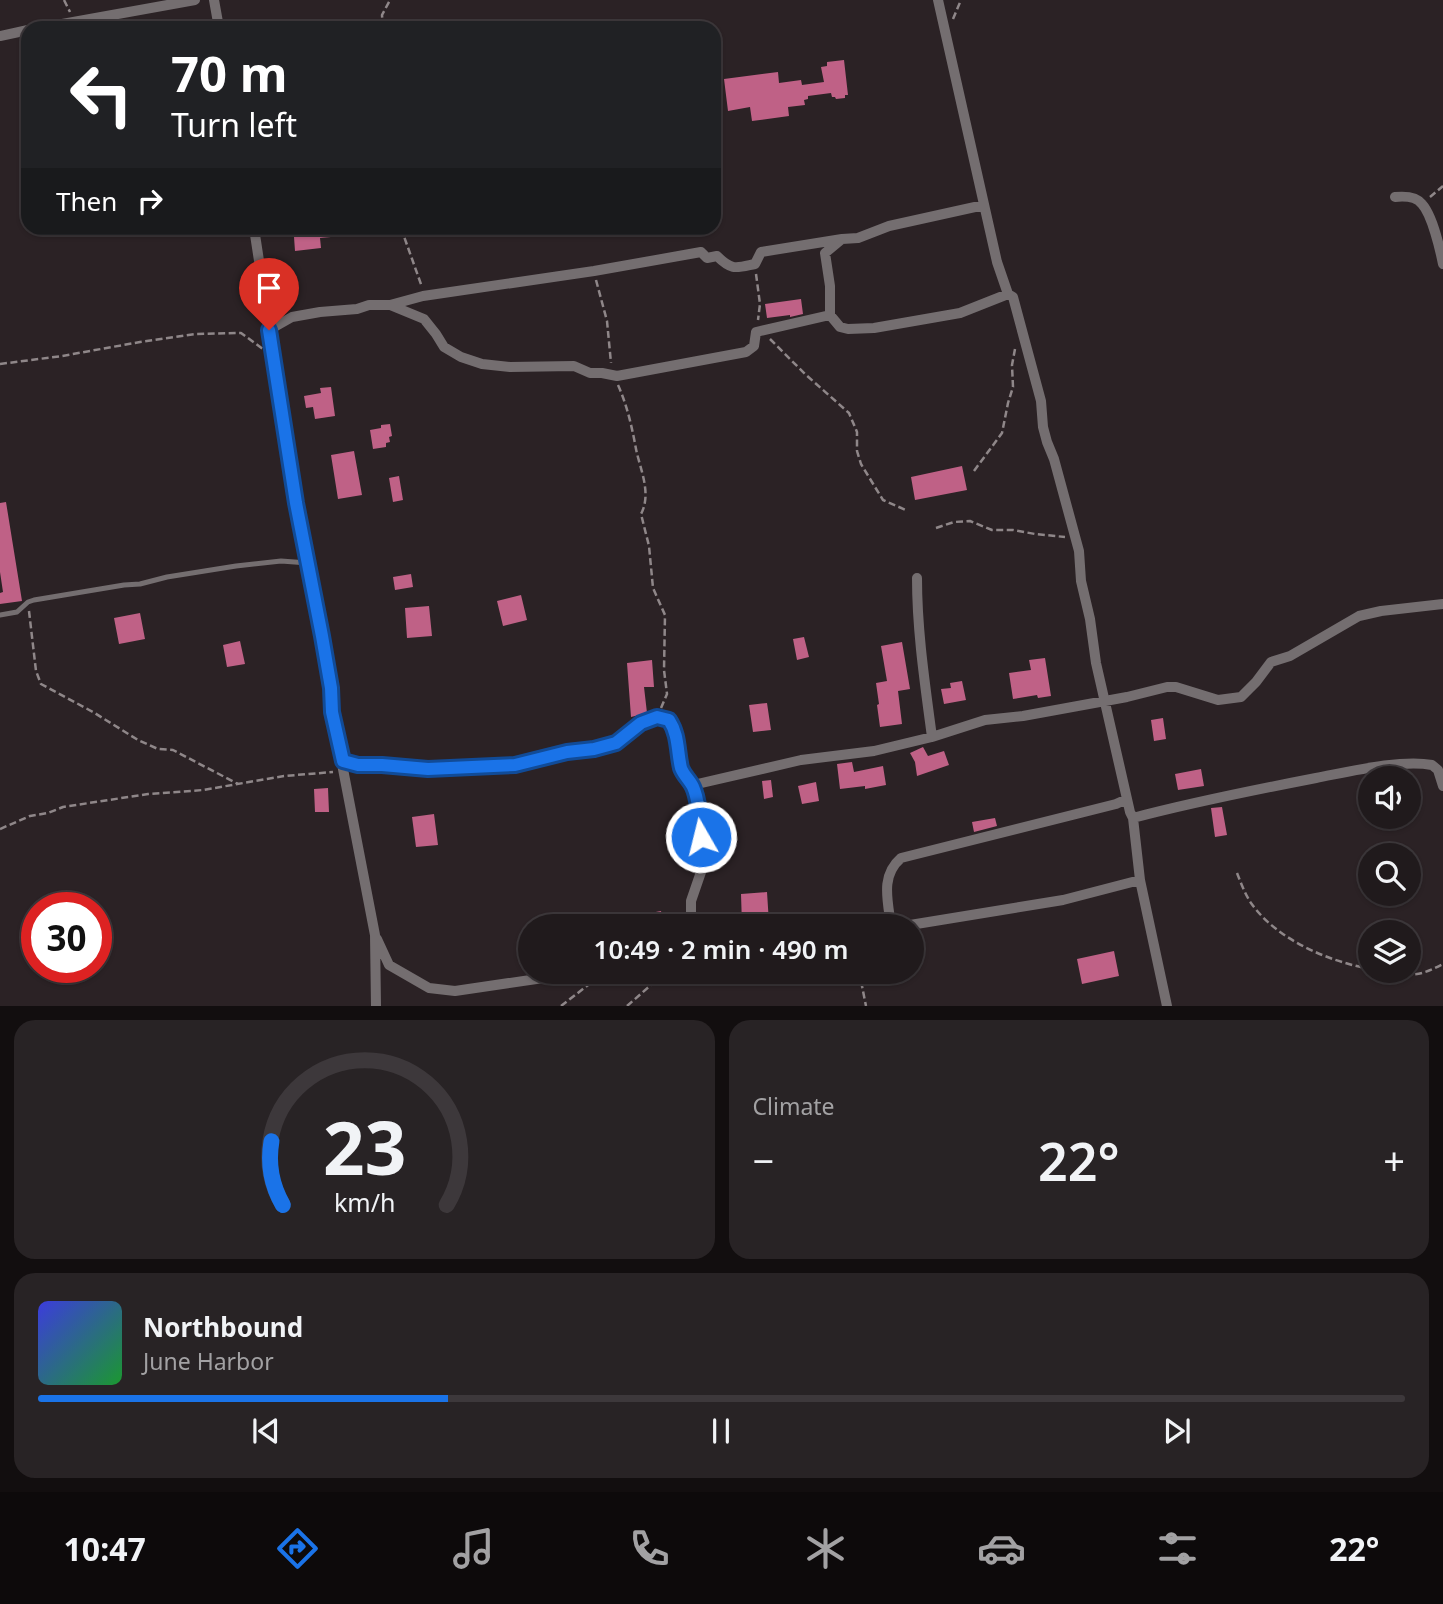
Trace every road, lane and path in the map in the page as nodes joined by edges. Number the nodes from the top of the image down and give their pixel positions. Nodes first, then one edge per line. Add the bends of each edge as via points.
1 (195, 0) edge
2 (214, 0) edge
3 (390, 0) edge
4 (937, 0) edge
5 (79, 21) edge
6 (218, 21) edge
7 (382, 21) edge
8 (21, 32) edge
9 (0, 36) edge
10 (1443, 186) edge
11 (1395, 197) dead end
12 (1422, 204) junction
13 (984, 205) junction
14 (255, 235) edge
15 (403, 235) edge
16 (842, 239) junction
17 (755, 264) junction
18 (1443, 264) edge
19 (594, 271) junction
20 (1008, 294) junction
21 (423, 296) junction
22 (390, 305) junction
23 (830, 315) junction
24 (269, 330) junction
25 (756, 332) junction
26 (1016, 341) dead end
27 (273, 356) junction
28 (0, 364) edge
29 (613, 375) junction
30 (974, 471) dead end
31 (908, 511) dead end
32 (936, 528) dead end
33 (1075, 537) junction
34 (308, 563) junction
35 (917, 578) dead end
36 (28, 602) junction
37 (1443, 604) edge
38 (0, 615) edge
39 (1105, 700) junction
40 (657, 717) junction
41 (932, 737) junction
42 (343, 766) junction
43 (238, 784) junction
44 (693, 785) junction
45 (1443, 786) edge
46 (1127, 799) junction
47 (1133, 818) junction
48 (0, 829) edge
49 (1237, 873) dead end
50 (1140, 880) junction
51 (691, 914) edge
52 (890, 914) edge
53 (924, 923) edge
54 (375, 935) junction
55 (1443, 964) edge
56 (1358, 966) edge
57 (1421, 974) edge
58 (518, 984) edge
59 (584, 984) edge
60 (652, 984) edge
61 (862, 984) edge
62 (376, 1006) edge
63 (561, 1006) edge
64 (627, 1006) edge
65 (866, 1006) edge
66 (1167, 1006) edge

1 - 5 street
2 - 6 street
3 - 7 path
4 - 13 street
8 - 9 street
10 - 12 path
11 - 12 street via 1409,197
12 - 18 street
13 - 16 street
13 - 20 street
14 - 24 street
15 - 21 path
16 - 17 street via 761,252
16 - 23 street via 825,253
17 - 19 street via 730,267 718,256 707,258 701,252
17 - 25 path via 760,304
19 - 21 street
19 - 29 path via 607,321
20 - 23 street via 960,313 874,328 840,327
20 - 33 street via 1013,297
21 - 22 street
22 - 24 street via 369,304 292,317
22 - 29 street via 424,319 444,346 482,364 574,366
23 - 25 street
24 - 27 street
25 - 29 street via 754,346 746,352
25 - 31 path via 777,344 849,413 861,464 874,487 883,500
26 - 30 path via 1003,433
27 - 28 path via 241,333 197,334
27 - 34 street
29 - 40 path via 626,404 645,483 641,513 653,588 664,615 667,694
32 - 33 path via 964,520 992,530
33 - 39 street
34 - 36 lane via 247,565
34 - 42 street
35 - 41 street via 920,650
36 - 38 lane via 17,612
36 - 43 path via 41,684 138,740 173,750
37 - 39 street via 1359,616 1290,656 1270,662 1241,696 1218,700 1167,687
39 - 41 street via 985,720
39 - 46 street
40 - 42 street via 641,723 616,743 515,765
40 - 44 street via 669,720 675,728 681,768
41 - 44 street
42 - 43 path
42 - 54 street
43 - 48 path via 63,807
44 - 51 street via 702,854
45 - 47 street via 1432,765 1401,765 1198,801
46 - 47 street
46 - 52 street via 901,858 887,876
47 - 50 street
49 - 56 path via 1253,905 1271,924 1298,943
50 - 53 street via 1063,900
50 - 66 street
54 - 58 street via 389,965 429,988 455,991
54 - 62 street
55 - 57 path
59 - 63 path
60 - 64 path
61 - 65 path

